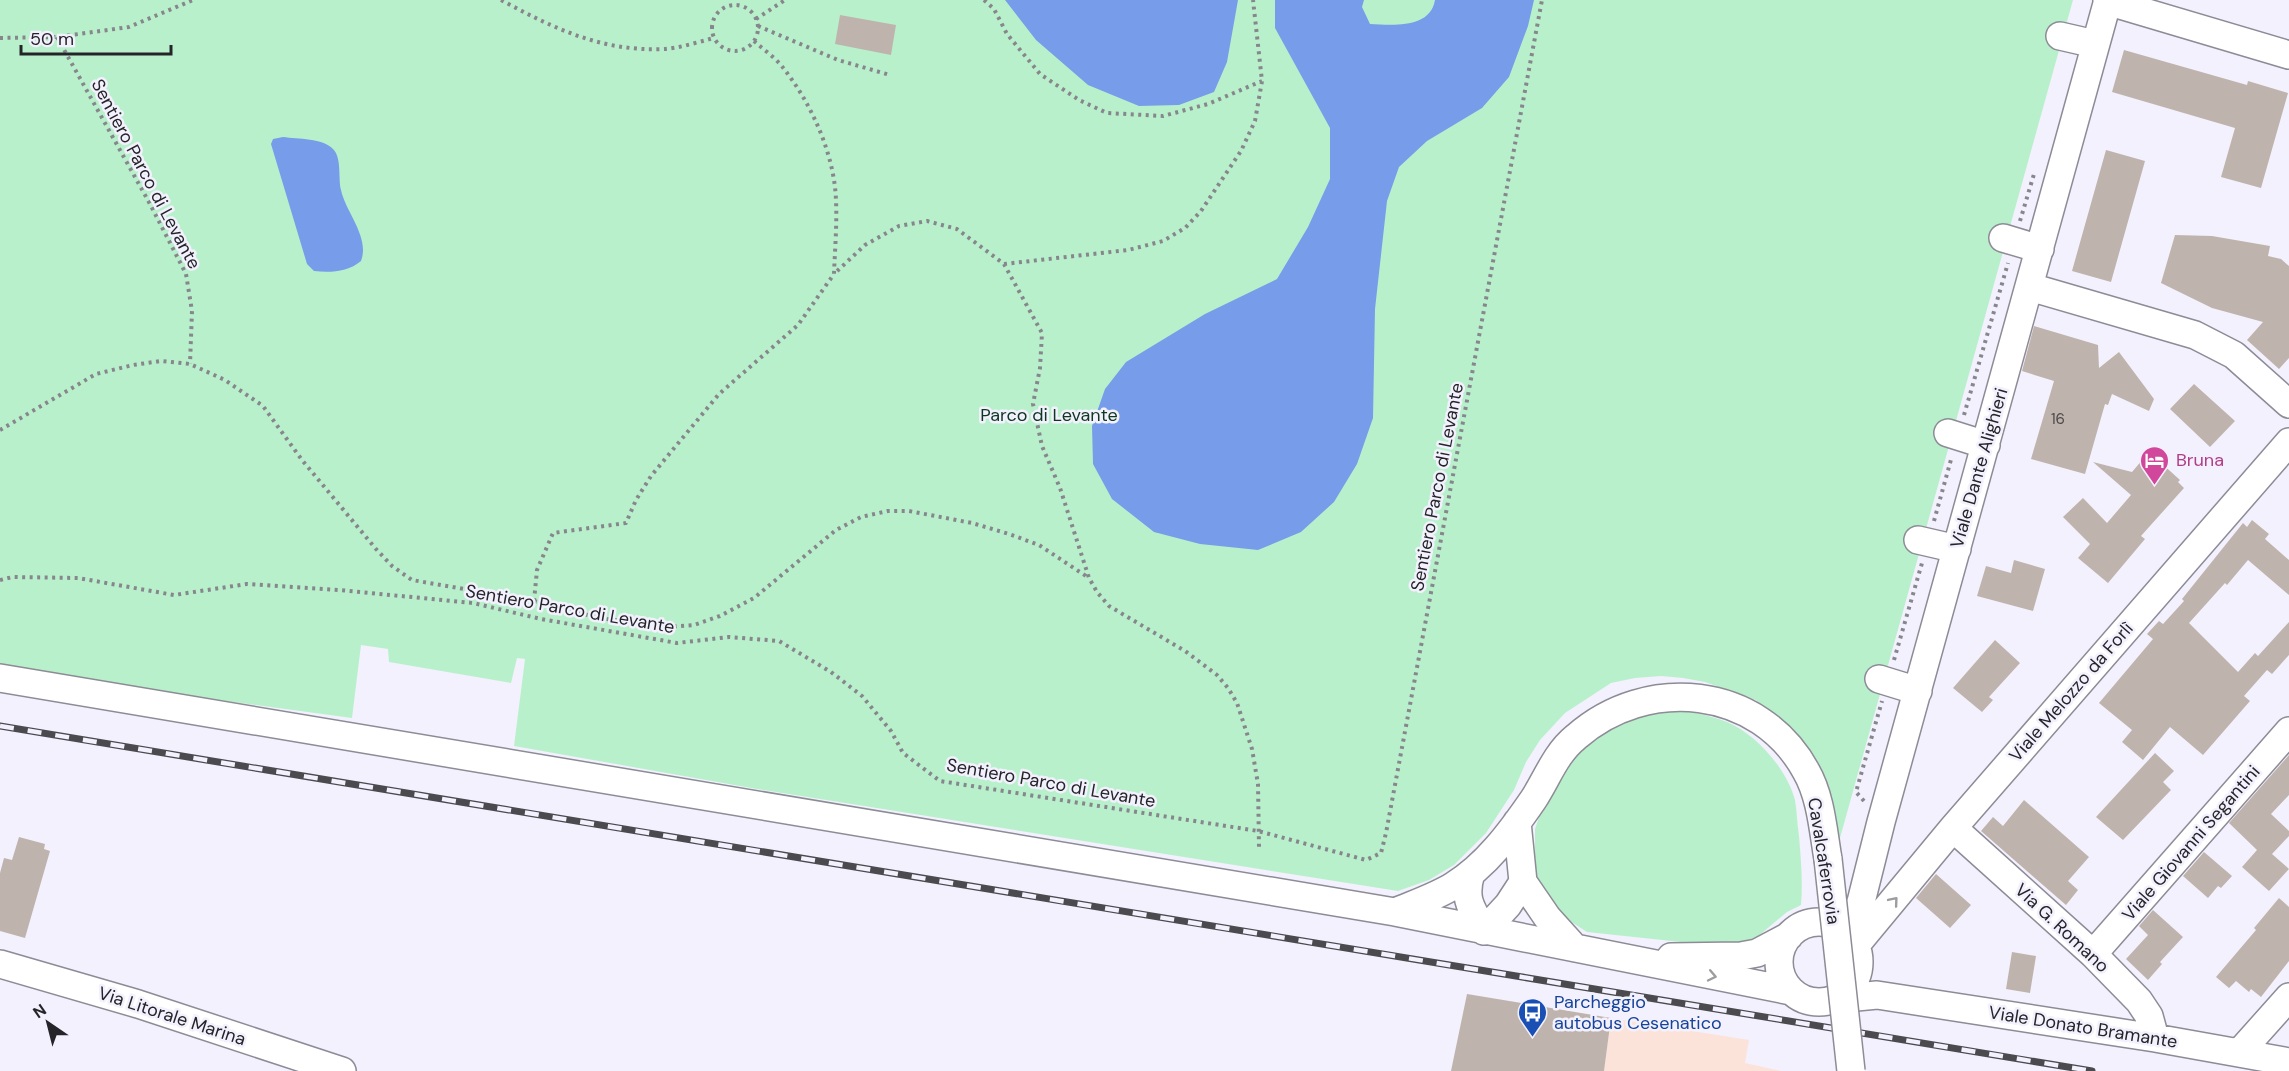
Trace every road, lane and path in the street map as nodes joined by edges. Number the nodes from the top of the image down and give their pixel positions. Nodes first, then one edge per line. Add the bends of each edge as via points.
1 (193, 0) edge
2 (501, 0) edge
3 (785, 0) edge
4 (984, 0) edge
5 (1253, 0) edge
6 (1542, 0) edge
7 (2107, 1) edge
8 (756, 18) junction
9 (758, 26) junction
10 (2060, 36) dead end
11 (57, 37) junction
12 (0, 38) edge
13 (714, 38) junction
14 (754, 41) junction
15 (2096, 44) junction
16 (2289, 55) edge
17 (890, 75) dead end
18 (1262, 81) junction
19 (2003, 238) dead end
20 (2040, 249) junction
21 (1004, 264) junction
22 (834, 274) junction
23 (2030, 287) junction
24 (190, 364) junction
25 (2289, 404) edge
26 (0, 430) edge
27 (1948, 433) dead end
28 (2289, 442) edge
29 (1986, 445) junction
30 (1918, 540) dead end
31 (1957, 549) junction
32 (1089, 578) junction
33 (0, 580) edge
34 (534, 601) junction
35 (0, 678) edge
36 (1879, 679) dead end
37 (1917, 691) junction
38 (2289, 731) edge
39 (1517, 822) junction
40 (1953, 828) junction
41 (1258, 831) junction
42 (1258, 847) dead end
43 (1471, 873) junction
44 (1523, 882) junction
45 (1395, 912) junction
46 (1484, 931) junction
47 (1789, 936) junction
48 (1575, 948) junction
49 (1854, 950) junction
50 (2092, 954) junction
51 (1634, 959) junction
52 (0, 964) edge
53 (1791, 991) junction
54 (1877, 995) junction
55 (2289, 997) edge
56 (1836, 999) junction
57 (2155, 1038) junction
58 (2239, 1053) junction
59 (2289, 1062) edge
60 (342, 1071) edge
61 (1851, 1071) edge

1 - 11 path via 129,27
2 - 13 path via 587,41 664,49
3 - 8 path
4 - 18 path via 1040,74 1107,113 1163,116 1208,104
5 - 18 path
6 - 41 path, Sentiero Parco di Levante via 1381,853 1366,860
7 - 15 street, Viale Dante Alighieri
7 - 16 street
8 - 9 path
8 - 13 path via 740,5 725,7 715,17
9 - 14 path
9 - 17 path via 838,60
10 - 15 street
11 - 12 path
11 - 24 path, Sentiero Parco di Levante via 186,274 192,311
13 - 14 path via 723,48 736,51
14 - 22 path via 784,68 804,99 824,143 835,189
15 - 20 street, Viale Dante Alighieri
18 - 21 path via 1255,121 1241,151 1185,228 1163,241 1128,250
19 - 20 street
20 - 23 street, Viale Dante Alighieri
21 - 22 path, Sentiero Parco di Levante via 957,229 927,221 899,226 865,245
21 - 32 path, Sentiero Parco di Levante via 1042,333 1034,404 1042,446
22 - 34 path, Sentiero Parco di Levante via 798,325 719,394 651,476 626,523 554,533 537,570
23 - 25 street via 2195,335 2235,355
23 - 29 street, Viale Dante Alighieri
24 - 26 path, Sentiero Parco di Levante via 161,362 96,374
24 - 34 path, Sentiero Parco di Levante via 225,380 263,406 368,541 412,580
27 - 29 street
28 - 40 street, Viale Melozzo da Forlì
29 - 31 street, Viale Dante Alighieri
30 - 31 street
31 - 37 street, Viale Dante Alighieri
32 - 34 path, Sentiero Parco di Levante via 1039,545 1009,534 920,513 888,511 861,517 836,530 754,598 694,625 666,627 599,618
32 - 41 path, Sentiero Parco di Levante via 1109,606 1185,651 1228,688 1252,749 1258,784
33 - 41 path, Sentiero Parco di Levante via 78,578 174,595 247,584 339,590 473,603 677,643 729,637 779,641 862,696 891,731 903,753 940,781
35 - 45 street
36 - 37 street
37 - 49 street, Viale Dante Alighieri via 1881,822
38 - 50 street, Viale Giovanni Segantini
39 - 43 street, Cavalcaferrovia
39 - 44 street
39 - 61 street, Cavalcaferrovia, bridge via 1550,768 1575,738 1625,706 1695,696 1751,715 1792,751 1807,772 1818,804 1828,859
49 -> 40 street, Viale Melozzo da Forlì
40 - 50 street, Via G. Romano
41 - 42 path, Sentiero Parco di Levante
43 - 45 street, Cavalcaferrovia via 1451,887
43 - 46 street via 1467,888 1470,905
44 - 46 street
44 - 48 street
45 - 46 street
46 - 48 street
47 - 49 street via 1799,927 1824,922 1837,926
47 - 51 street via 1757,953
47 - 53 street via 1779,958 1782,976
48 - 51 street
49 - 54 street via 1866,984
49 - 56 street via 1854,982
50 - 57 street, Via G. Romano via 2145,1009
51 -> 53 street
52 - 60 street, Via Litorale Marina via 138,1004
53 - 56 street via 1813,1002
54 - 56 street, Viale Donato Bramante
54 - 57 street, Viale Donato Bramante
55 - 58 street
57 - 58 street, Viale Donato Bramante
58 - 59 street, Viale Donato Bramante

